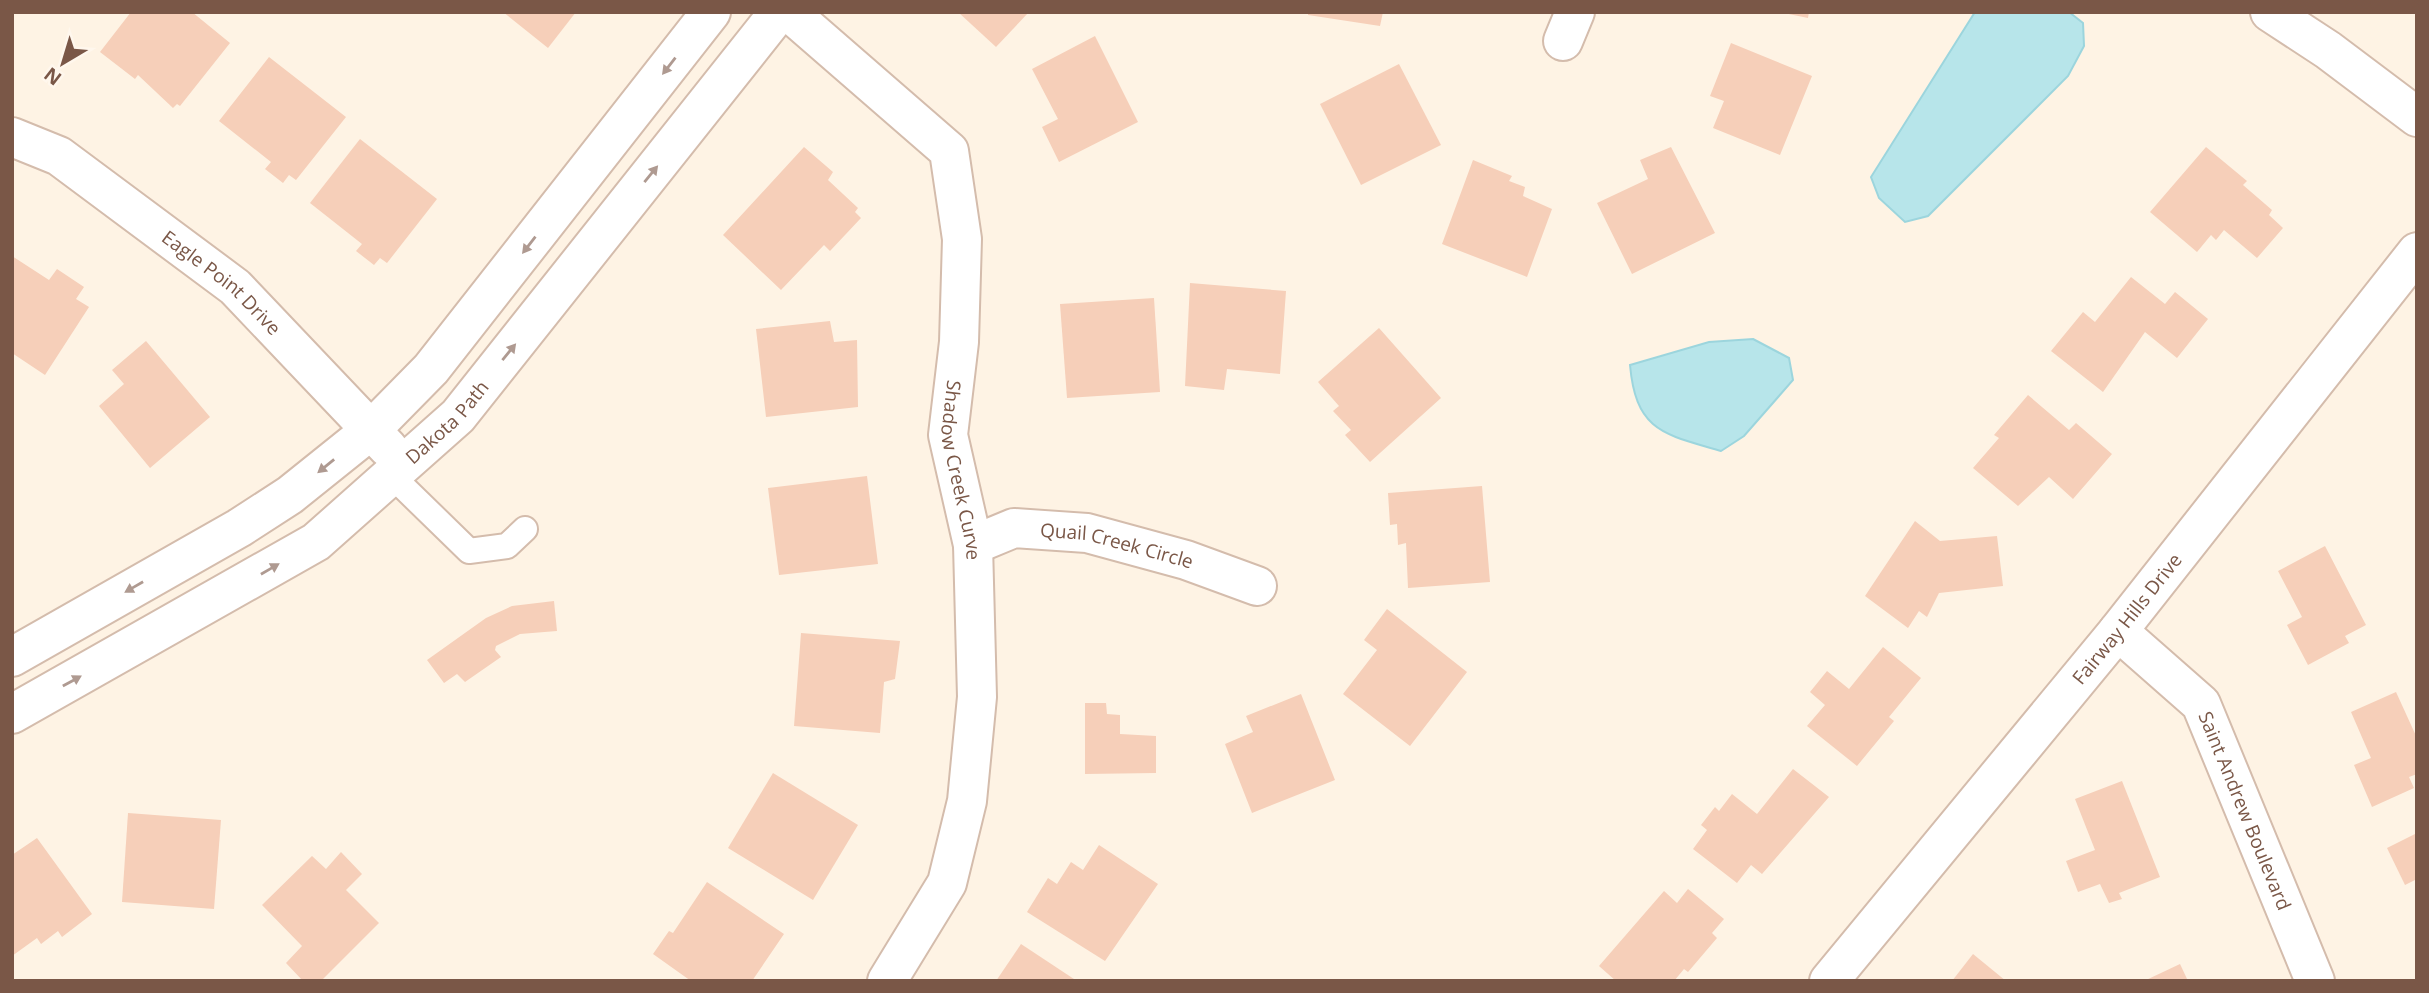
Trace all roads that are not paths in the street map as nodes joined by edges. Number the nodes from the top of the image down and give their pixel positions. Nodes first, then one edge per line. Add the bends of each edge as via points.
1 (712, 12) edge
2 (779, 12) edge
3 (789, 12) edge
4 (2270, 12) edge
5 (2417, 117) edge
6 (12, 137) edge
7 (2417, 252) edge
8 (372, 430) junction
9 (397, 470) junction
10 (525, 530) dead end
11 (973, 545) junction
12 (1257, 586) dead end
13 (2118, 631) junction
14 (12, 657) edge
15 (12, 714) edge
16 (887, 981) edge
17 (1829, 981) edge
18 (2315, 981) edge

1 -> 8 street via 431,369
9 -> 2 street, Dakota Path via 458,415
3 - 11 street, Shadow Creek Curve via 949,151 962,239 959,342 948,435
4 - 5 street
6 - 8 street, Eagle Point Drive via 59,156 235,287
7 - 13 street, Fairway Hills Drive
8 - 9 street, Eagle Point Drive
8 -> 14 street via 290,495 239,528
9 - 10 lane via 469,551 507,546
15 -> 9 street, Dakota Path via 316,542
11 - 12 street, Quail Creek Circle via 1014,528 1087,533 1186,560
11 - 16 street, Shadow Creek Curve via 977,697 967,801 947,883
13 - 17 street, Fairway Hills Drive
13 - 18 street, Saint Andrew Boulevard via 2201,704

